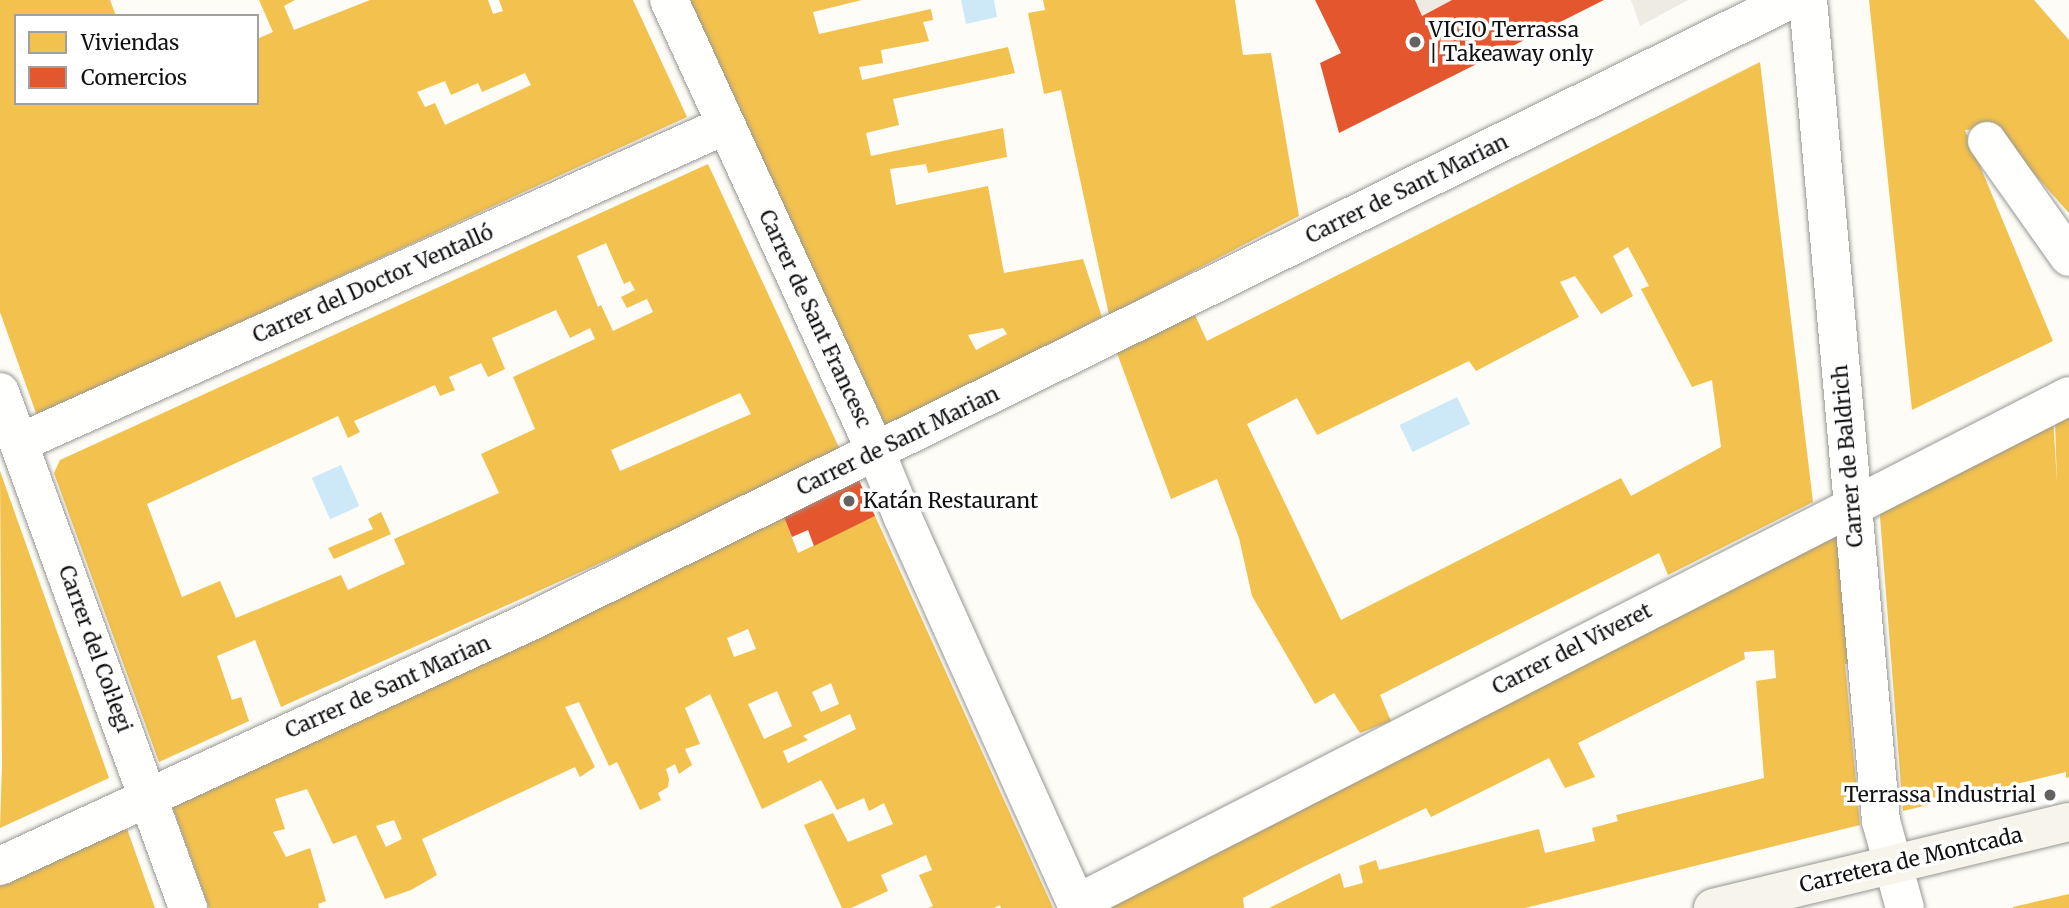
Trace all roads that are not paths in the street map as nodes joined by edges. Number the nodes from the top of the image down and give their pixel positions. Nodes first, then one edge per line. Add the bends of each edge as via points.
1 (669, 0) edge
2 (1790, 0) edge
3 (1808, 0) edge
4 (726, 125) junction
5 (1987, 141) dead end
6 (2069, 257) edge
7 (0, 392) edge
8 (2069, 396) edge
9 (19, 443) junction
10 (876, 452) junction
11 (1852, 506) junction
12 (148, 795) junction
13 (2069, 822) edge
14 (1893, 863) junction
15 (0, 866) edge
16 (1077, 906) edge
17 (188, 908) edge
18 (1713, 908) edge
19 (1905, 908) edge

1 - 4 street, Carrer de Sant Francesc
2 - 10 street, Carrer de Sant Marian
3 - 11 street, Carrer de Baldrich
4 - 9 street, Carrer del Doctor Ventalló
4 - 10 street, Carrer de Sant Francesc
5 - 6 street
7 - 9 street, Carrer del Col·legi
8 - 11 street, Carrer del Viveret
9 - 12 street, Carrer del Col·legi
10 - 12 street, Carrer de Sant Marian via 525,624
10 - 16 street, Carrer de Sant Francesc
11 - 14 street, Carrer de Baldrich via 1881,821
11 - 16 street, Carrer del Viveret
12 - 15 street, Carrer de Sant Marian
12 - 17 street, Carrer del Col·legi
13 - 14 street, Carretera de Montcada
14 - 18 street, Carretera de Montcada
14 - 19 street, Carrer de Baldrich

